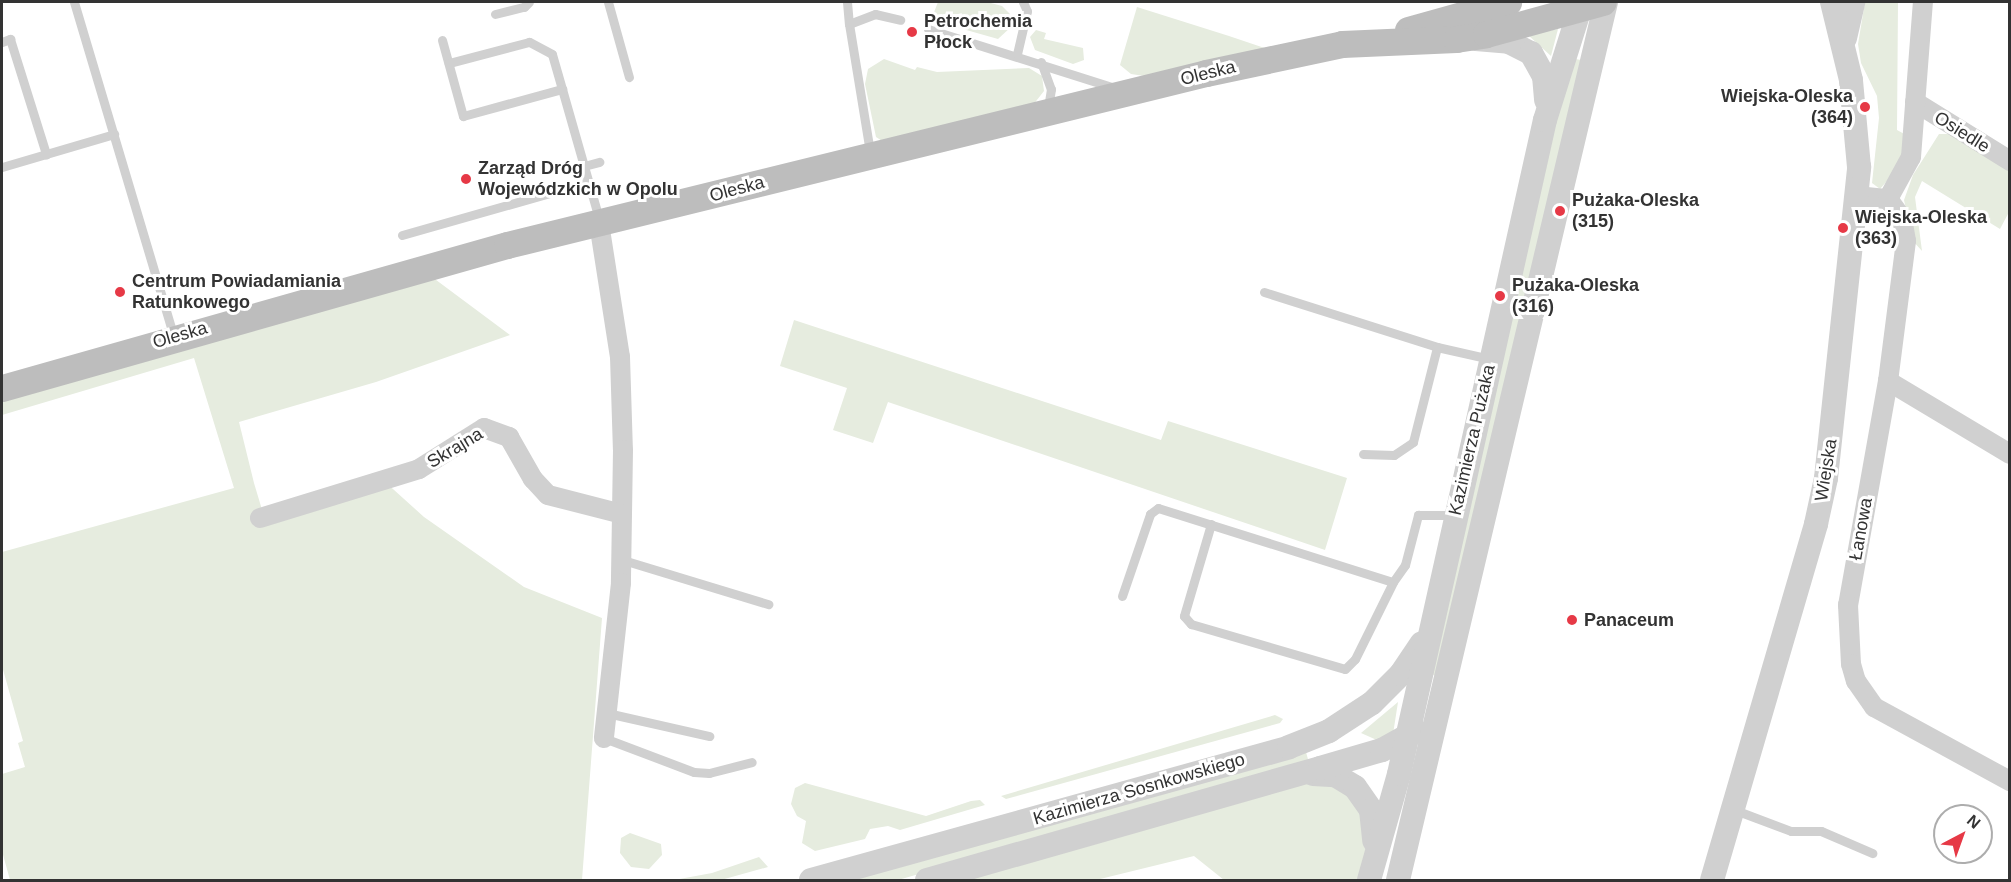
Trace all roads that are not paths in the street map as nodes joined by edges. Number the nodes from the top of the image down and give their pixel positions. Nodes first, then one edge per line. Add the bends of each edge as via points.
1 (74, 2) edge
2 (608, 2) edge
3 (847, 2) edge
4 (1023, 2) edge
5 (1508, 2) edge
6 (1832, 2) edge
7 (1853, 2) edge
8 (1923, 2) edge
9 (526, 4) edge
10 (1592, 4) edge
11 (495, 14) dead end
12 (900, 20) dead end
13 (849, 24) junction
14 (928, 29) dead end
15 (1456, 39) junction
16 (442, 40) dead end
17 (1373, 41) junction
18 (2, 42) edge
19 (1844, 46) junction
20 (1017, 54) junction
21 (1041, 62) junction
22 (449, 63) junction
23 (629, 77) dead end
24 (562, 89) junction
25 (1129, 93) junction
26 (1915, 102) junction
27 (1046, 114) junction
28 (1545, 120) junction
29 (114, 134) junction
30 (46, 154) junction
31 (870, 156) junction
32 (2010, 161) edge
33 (599, 162) dead end
34 (584, 166) junction
35 (2, 167) edge
36 (588, 182) junction
37 (1857, 196) junction
38 (1888, 199) junction
39 (599, 223) junction
40 (402, 235) dead end
41 (1264, 292) dead end
42 (174, 337) junction
43 (1437, 347) junction
44 (1490, 359) junction
45 (1888, 381) junction
46 (2, 388) edge
47 (1363, 454) dead end
48 (2010, 454) edge
49 (622, 514) junction
50 (1455, 514) junction
51 (260, 518) dead end
52 (1211, 524) junction
53 (623, 560) junction
54 (1393, 582) junction
55 (1122, 596) dead end
56 (768, 604) dead end
57 (1429, 633) junction
58 (1443, 693) junction
59 (607, 713) junction
60 (710, 736) dead end
61 (604, 738) joint
62 (1407, 738) junction
63 (1289, 747) junction
64 (1382, 750) junction
65 (752, 762) dead end
66 (1401, 767) junction
67 (1293, 776) junction
68 (2010, 781) edge
69 (1735, 810) junction
70 (1411, 823) junction
71 (1872, 853) dead end
72 (1370, 876) edge
73 (937, 879) edge
74 (811, 880) edge
75 (1398, 880) edge
76 (1712, 880) edge

1 - 29 lane
2 - 23 lane
3 - 13 lane
4 - 20 lane via 1027,10
5 - 17 main road, Oleska
6 - 19 street, Wiejska
7 - 19 street, Wiejska
8 - 26 street, Osiedle
9 - 11 lane
10 - 15 main road, Oleska
10 - 28 street, Kazimierza Pużaka
10 - 58 street, Kazimierza Pużaka
12 - 13 lane via 875,14
13 - 31 lane
14 - 20 lane
15 - 17 main road, Oleska
15 - 28 street via 1496,39 1531,53 1544,76
16 - 22 lane
17 - 25 main road, Oleska via 1280,56
18 - 30 lane via 10,39
19 - 37 street, Wiejska via 1856,126
20 - 21 lane
21 - 25 lane
21 - 27 lane via 1051,89
22 - 24 lane via 529,42 552,54
22 - 24 lane via 463,116
24 - 34 lane
25 - 27 main road, Oleska
26 - 32 street, Osiedle
26 - 38 street, Osiedle via 1911,157
27 - 31 main road, Oleska
28 - 44 street, Kazimierza Pużaka
29 - 30 lane
29 - 42 lane
30 - 35 lane
31 - 39 main road, Oleska
33 - 34 lane
34 - 36 lane
36 - 39 lane
36 - 40 lane
37 - 38 street
37 - 69 street, Wiejska via 1826,478
38 - 45 street, Łanowa via 1902,218 1906,241
39 - 42 main road, Oleska
39 - 49 street via 620,357
41 - 43 lane
42 - 46 main road, Oleska
43 - 44 lane
43 - 47 lane via 1413,442 1394,455
44 - 50 street, Kazimierza Pużaka
45 - 48 street
45 - 68 street, Łanowa via 1848,605 1856,681 1874,706
49 - 51 street, Skrajna via 548,495 533,479 509,437 484,428 419,470
49 - 53 street
50 - 54 lane via 1418,515 1405,565
50 - 57 street, Kazimierza Pużaka
52 - 54 lane
52 - 54 lane via 1184,616 1191,624 1346,669 1355,659
52 - 55 lane via 1162,508 1154,510
53 - 56 lane
53 - 59 street
57 - 62 street, Kazimierza Pużaka
57 - 63 street, Kazimierza Sosnkowskiego via 1401,674 1372,703 1338,726
58 - 62 street, Kazimierza Sosnkowskiego via 1426,721
58 - 70 street, Kazimierza Pużaka
59 - 60 lane
59 - 61 street
61 - 65 lane via 694,772 709,773
62 - 64 street, Kazimierza Sosnkowskiego
62 - 66 street, Kazimierza Pużaka
63 - 64 street via 1348,741
63 - 74 street, Kazimierza Sosnkowskiego
64 - 66 street
64 - 67 street, Kazimierza Sosnkowskiego
66 - 70 street via 1411,789
66 - 72 street, Kazimierza Pużaka
67 - 72 street via 1335,775 1364,797 1374,823
67 - 73 street, Kazimierza Sosnkowskiego
69 - 71 lane via 1791,831 1821,831
69 - 76 street, Wiejska
70 - 75 street, Kazimierza Pużaka

